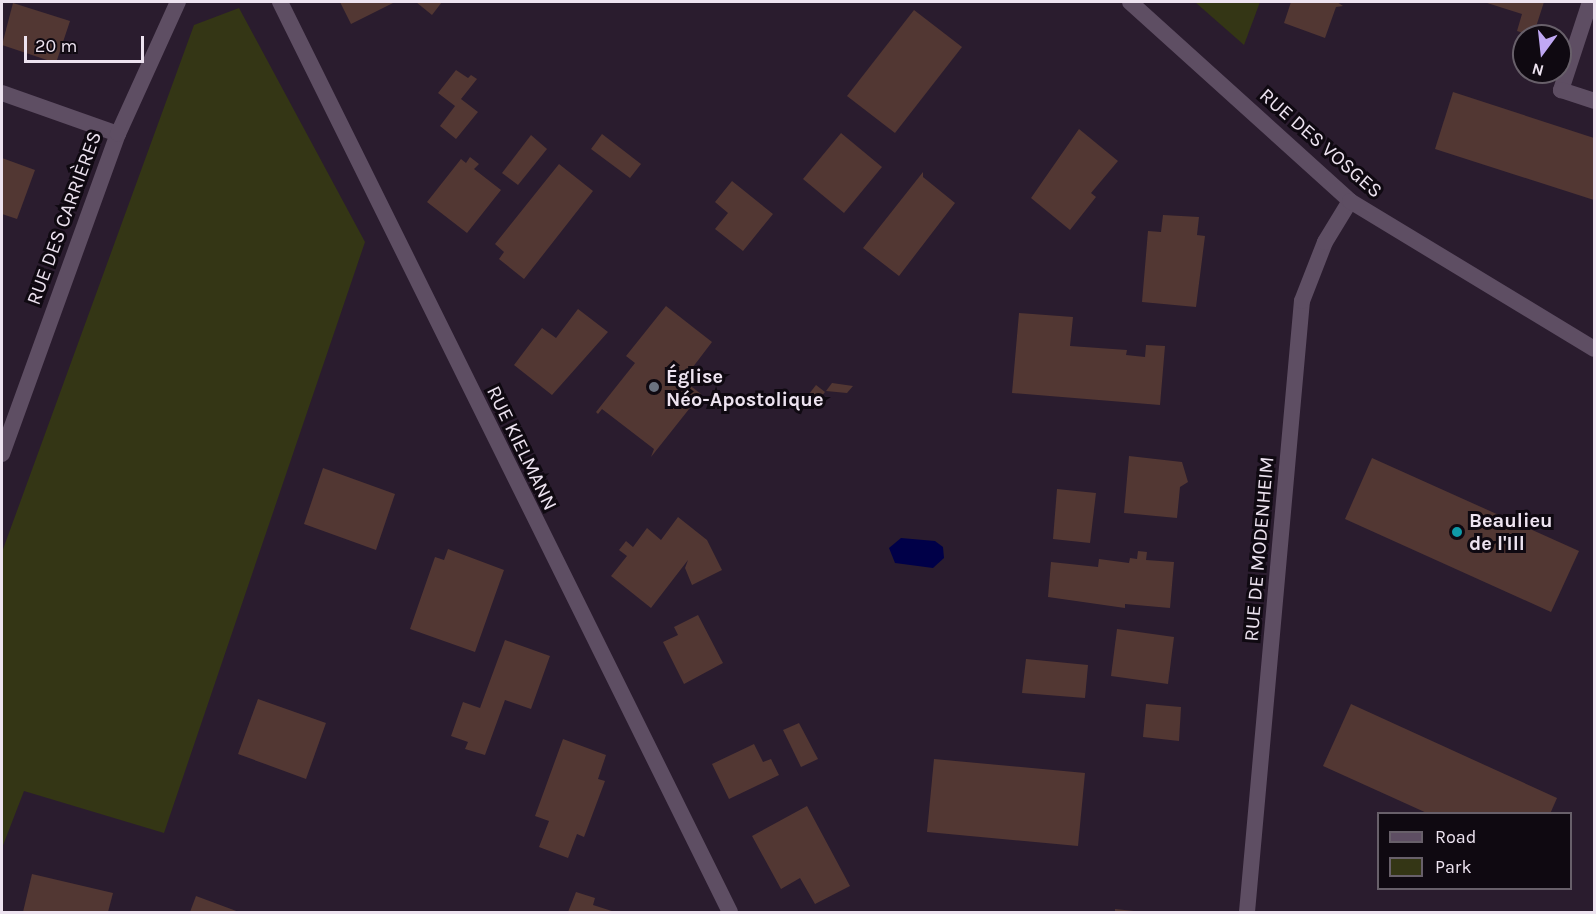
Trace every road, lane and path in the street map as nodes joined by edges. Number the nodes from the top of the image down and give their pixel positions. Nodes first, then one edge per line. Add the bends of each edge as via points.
1 (178, 2) edge
2 (280, 2) edge
3 (1130, 2) edge
4 (1590, 2) edge
5 (2, 93) edge
6 (1594, 101) edge
7 (118, 134) junction
8 (1350, 201) junction
9 (1594, 349) edge
10 (2, 454) edge
11 (730, 912) edge
12 (1246, 912) edge

1 - 7 street, RUE DES CARRIÈRES
2 - 11 street, RUE KIELMANN
3 - 8 street, RUE DES VOSGES
4 - 6 street via 1561,90
5 - 7 street
7 - 10 street, RUE DES CARRIÈRES
8 - 9 street, RUE DES VOSGES
8 - 12 street, RUE DE MODENHEIM via 1325,242 1302,301

